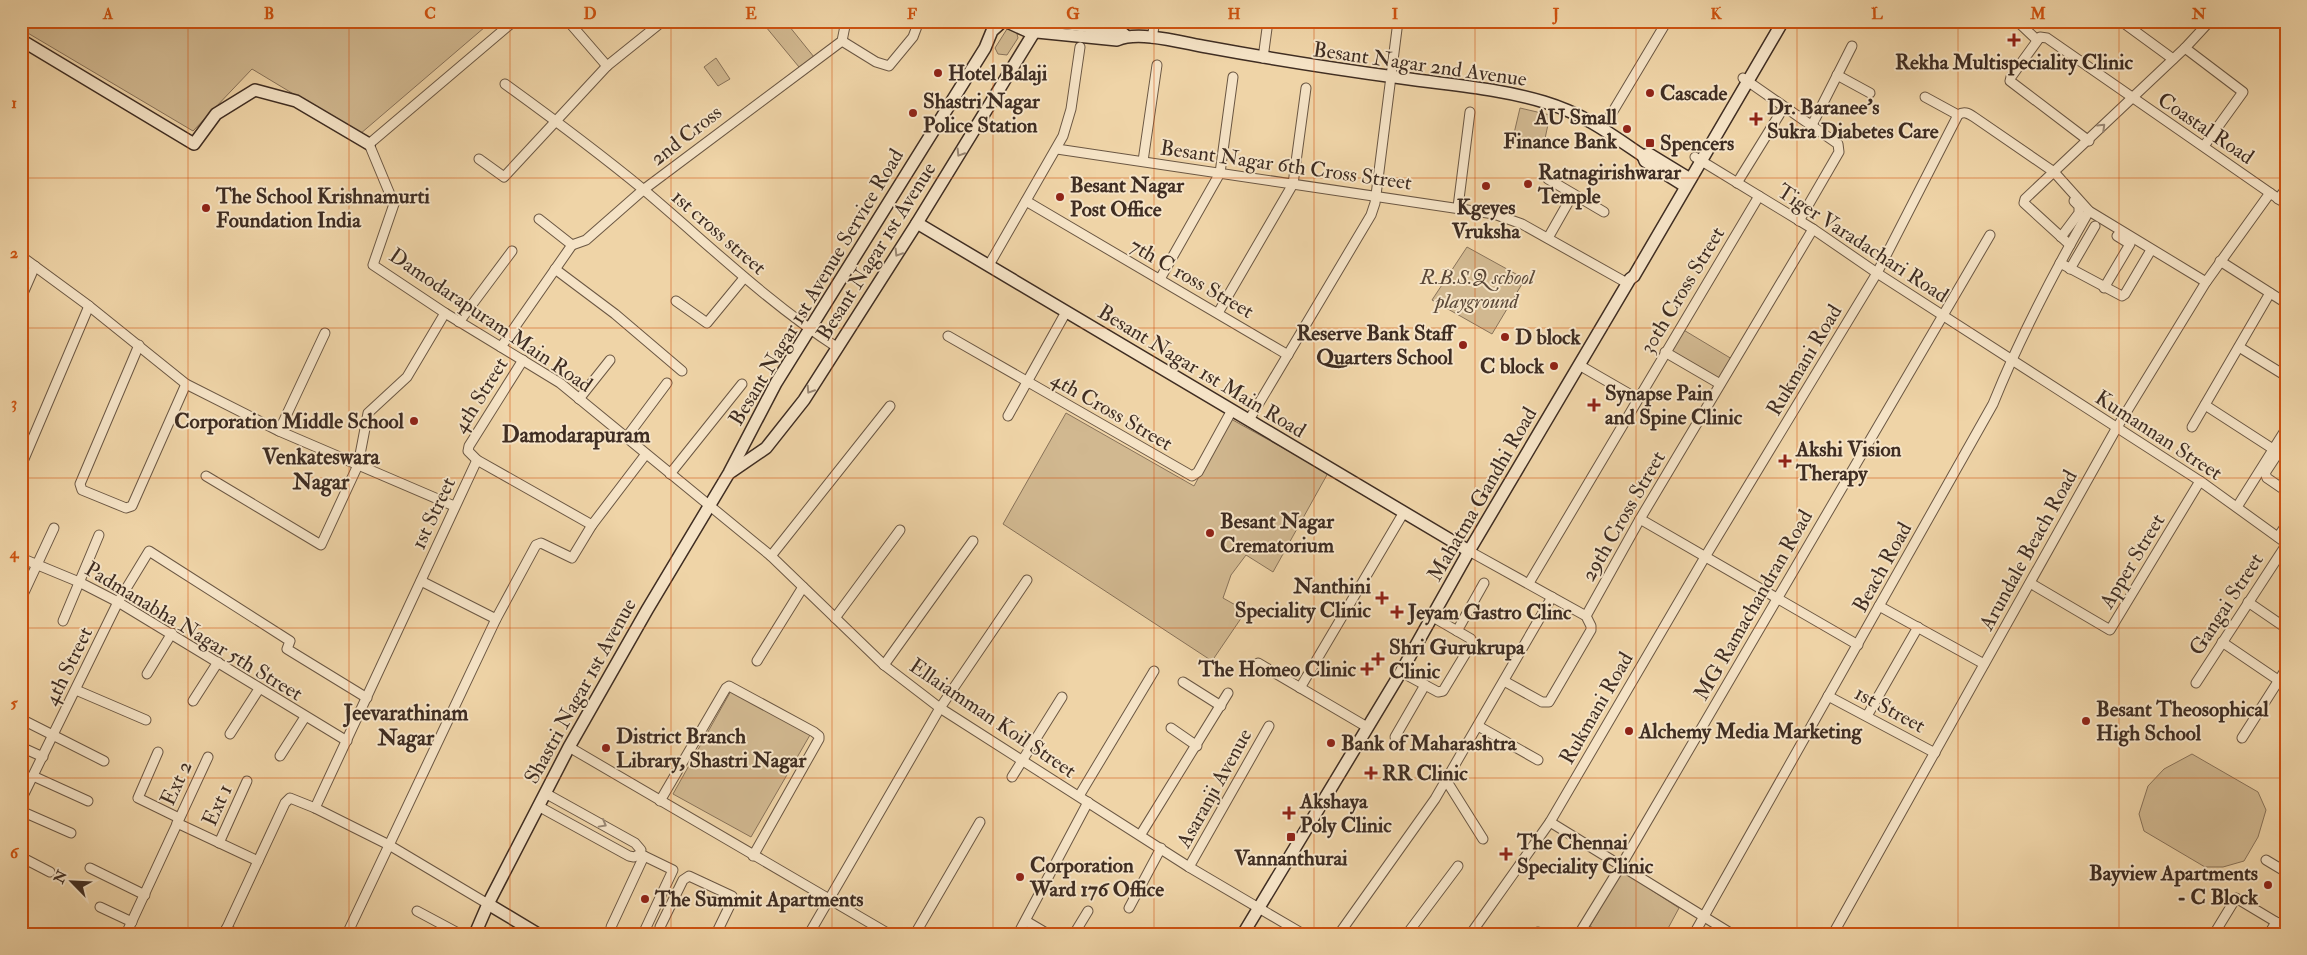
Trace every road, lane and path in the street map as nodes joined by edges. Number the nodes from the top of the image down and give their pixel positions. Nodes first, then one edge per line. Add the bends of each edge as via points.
1 (514, 21) edge
2 (568, 21) edge
3 (663, 21) edge
4 (846, 21) edge
5 (919, 21) edge
6 (1004, 21) edge
7 (1041, 21) edge
8 (1268, 21) edge
9 (1398, 21) edge
10 (1655, 21) edge
11 (1778, 21) edge
12 (1783, 21) edge
13 (2018, 21) edge
14 (2121, 21) edge
15 (2210, 21) edge
16 (1049, 22) edge
17 (1154, 23) edge
18 (1665, 24) edge
19 (1035, 32) junction
20 (1126, 36) junction
21 (1152, 38) junction
22 (21, 40) edge
23 (2037, 40) junction
24 (842, 41) junction
25 (1852, 46) dead end
26 (1080, 48) dead end
27 (2185, 48) junction
28 (1263, 58) junction
29 (2173, 59) junction
30 (1157, 65) dead end
31 (607, 66) junction
32 (1837, 75) junction
33 (1233, 77) dead end
34 (1390, 77) junction
35 (1745, 80) junction
36 (505, 84) dead end
37 (1306, 88) dead end
38 (1870, 93) dead end
39 (1925, 97) dead end
40 (2131, 98) junction
41 (1784, 107) junction
42 (1470, 112) dead end
43 (1958, 115) junction
44 (556, 121) junction
45 (1812, 125) junction
46 (1603, 128) junction
47 (2089, 141) junction
48 (369, 144) junction
49 (2204, 146) junction
50 (1057, 149) junction
51 (479, 158) dead end
52 (1698, 159) junction
53 (1143, 162) junction
54 (1220, 173) junction
55 (2051, 174) junction
56 (1548, 179) dead end
57 (1685, 181) junction
58 (1737, 183) junction
59 (1293, 184) junction
60 (2286, 189) edge
61 (643, 190) junction
62 (2270, 193) junction
63 (1573, 194) junction
64 (1376, 195) junction
65 (1759, 196) junction
66 (1026, 201) junction
67 (2282, 201) edge
68 (1458, 208) junction
69 (2089, 211) junction
70 (1604, 212) dead end
71 (538, 219) dead end
72 (1799, 221) junction
73 (917, 223) junction
74 (2095, 226) dead end
75 (2079, 228) junction
76 (1813, 229) junction
77 (2090, 234) junction
78 (1990, 235) dead end
79 (2117, 236) dead end
80 (2061, 237) junction
81 (1548, 238) junction
82 (572, 245) junction
83 (2070, 245) junction
84 (2152, 250) junction
85 (512, 251) dead end
86 (21, 256) edge
87 (2220, 261) junction
88 (2060, 262) junction
89 (989, 265) junction
90 (35, 266) junction
91 (2070, 268) junction
92 (555, 269) junction
93 (1877, 273) junction
94 (744, 278) junction
95 (1160, 279) junction
96 (1628, 281) junction
97 (2206, 282) junction
98 (2104, 288) junction
99 (2270, 293) junction
100 (21, 298) edge
101 (676, 301) dead end
102 (2286, 303) edge
103 (89, 306) junction
104 (1066, 312) junction
105 (444, 313) junction
106 (1218, 313) junction
107 (1943, 316) junction
108 (459, 322) junction
109 (808, 329) junction
110 (325, 333) dead end
111 (948, 336) dead end
112 (138, 345) junction
113 (501, 347) junction
114 (2239, 347) junction
115 (838, 348) junction
116 (1665, 352) junction
117 (1288, 355) junction
118 (523, 360) junction
119 (610, 360) dead end
120 (2011, 360) junction
121 (1579, 364) junction
122 (682, 371) dead end
123 (2286, 376) edge
124 (1027, 382) junction
125 (667, 383) dead end
126 (186, 384) junction
127 (742, 384) dead end
128 (1720, 384) junction
129 (579, 399) junction
130 (1638, 399) junction
131 (2206, 405) junction
132 (890, 406) dead end
133 (1232, 410) junction
134 (1008, 416) dead end
135 (1249, 420) junction
136 (2192, 426) dead end
137 (2116, 429) junction
138 (2286, 429) edge
139 (279, 431) junction
140 (626, 438) junction
141 (2286, 442) edge
142 (2273, 449) junction
143 (646, 454) junction
144 (22, 460) edge
145 (477, 460) junction
146 (358, 465) junction
147 (729, 473) junction
148 (670, 474) junction
149 (206, 476) dead end
150 (2200, 481) junction
151 (2286, 490) edge
152 (2286, 496) edge
153 (454, 506) junction
154 (711, 506) junction
155 (2238, 508) junction
156 (1404, 512) junction
157 (1640, 519) junction
158 (592, 525) junction
159 (2286, 525) edge
160 (54, 528) dead end
161 (900, 530) dead end
162 (99, 536) dead end
163 (2278, 536) junction
164 (973, 542) dead end
165 (2286, 544) edge
166 (1469, 551) junction
167 (770, 556) junction
168 (1705, 557) junction
169 (21, 558) edge
170 (37, 565) junction
171 (1027, 580) dead end
172 (421, 581) junction
173 (79, 582) junction
174 (1484, 583) dead end
175 (1529, 583) junction
176 (2030, 583) junction
177 (803, 587) junction
178 (1552, 597) junction
179 (1777, 598) junction
180 (21, 599) edge
181 (118, 602) junction
182 (2248, 602) junction
183 (1879, 606) junction
184 (1586, 616) junction
185 (1433, 617) junction
186 (835, 618) junction
187 (496, 619) junction
188 (63, 621) dead end
189 (1918, 627) junction
190 (2286, 628) edge
191 (1457, 631) junction
192 (172, 633) junction
193 (2222, 642) junction
194 (1858, 646) junction
195 (756, 661) dead end
196 (218, 662) junction
197 (1258, 662) dead end
198 (1984, 664) junction
199 (884, 665) junction
200 (2286, 669) edge
201 (1154, 671) dead end
202 (1401, 672) junction
203 (147, 674) dead end
204 (2278, 680) junction
205 (1504, 681) junction
206 (1183, 682) dead end
207 (2196, 683) dead end
208 (1425, 685) junction
209 (259, 688) junction
210 (1300, 688) junction
211 (76, 690) junction
212 (1228, 693) dead end
213 (1828, 696) junction
214 (1062, 697) dead end
215 (367, 698) junction
216 (193, 701) dead end
217 (1221, 706) junction
218 (940, 708) junction
219 (1868, 716) junction
220 (305, 717) junction
221 (21, 719) edge
222 (146, 720) dead end
223 (1269, 726) dead end
224 (1478, 726) junction
225 (1367, 727) junction
226 (1171, 728) dead end
227 (230, 734) dead end
228 (53, 736) junction
229 (1395, 737) dead end
230 (2242, 738) dead end
231 (347, 741) junction
232 (1197, 746) junction
233 (21, 747) edge
234 (569, 747) junction
235 (158, 752) dead end
236 (1935, 753) junction
237 (280, 756) dead end
238 (42, 757) junction
239 (208, 757) dead end
240 (1022, 760) junction
241 (1538, 760) dead end
242 (104, 761) dead end
243 (33, 776) junction
244 (1012, 777) dead end
245 (1446, 780) junction
246 (247, 781) dead end
247 (545, 793) junction
248 (1079, 796) junction
249 (22, 798) edge
250 (88, 801) dead end
251 (660, 801) junction
252 (1088, 802) junction
253 (538, 806) junction
254 (315, 808) junction
255 (21, 811) edge
256 (178, 820) junction
257 (980, 822) dead end
258 (1550, 822) junction
259 (71, 833) dead end
260 (1141, 834) junction
261 (1483, 839) dead end
262 (219, 843) junction
263 (389, 845) junction
264 (1161, 848) junction
265 (642, 855) junction
266 (753, 856) junction
267 (21, 857) edge
268 (2266, 860) dead end
269 (258, 861) junction
270 (1622, 864) junction
271 (1458, 866) dead end
272 (1189, 867) junction
273 (90, 868) dead end
274 (50, 872) dead end
275 (2286, 872) edge
276 (145, 895) junction
277 (828, 900) junction
278 (488, 904) junction
279 (100, 907) dead end
280 (1258, 907) junction
281 (1129, 908) dead end
282 (416, 911) dead end
283 (1088, 911) dead end
284 (1705, 916) junction
285 (1026, 921) junction
286 (132, 922) junction
287 (2276, 922) junction
288 (2286, 928) edge
289 (225, 931) edge
290 (1472, 932) dead end
291 (126, 934) edge
292 (237, 934) edge
293 (347, 934) edge
294 (460, 934) edge
295 (476, 934) edge
296 (538, 934) edge
297 (615, 934) edge
298 (643, 934) edge
299 (663, 934) edge
300 (716, 934) edge
301 (809, 934) edge
302 (889, 934) edge
303 (916, 934) edge
304 (1018, 934) edge
305 (1048, 934) edge
306 (1074, 934) edge
307 (1243, 934) edge
308 (1303, 934) edge
309 (1339, 934) edge
310 (1408, 934) edge
311 (1579, 934) edge
312 (1694, 934) edge
313 (1732, 934) edge
314 (1833, 934) edge
315 (2214, 934) edge
316 (2269, 934) edge

1 - 48 street
2 - 31 street
3 - 31 street
4 - 24 street
5 - 24 street via 913,37 889,66 876,62
6 - 19 street
6 - 109 street, Besant Nagar 1st Avenue Service Road via 992,31 980,56
7 - 19 street, Besant Nagar 1st Avenue
8 - 28 street
9 - 34 street
10 - 18 street
11 - 35 street
12 - 35 street
13 - 23 street
14 - 29 street
15 - 27 street
16 - 20 street via 1120,31
17 - 21 street
18 - 46 street
19 - 20 street via 1117,40
19 -> 73 street, Besant Nagar 1st Avenue
20 - 21 street, Besant Nagar 2nd Avenue
21 - 28 street, Besant Nagar 2nd Avenue
22 - 48 street via 194,144 216,114 255,90 296,101
23 - 40 street, Coastal Road via 2047,38
23 - 47 street via 2011,77 2011,83
24 - 61 street, 2nd Cross
25 - 32 street
26 - 50 street via 1071,109
27 - 29 street
27 - 49 street via 2243,92
28 - 34 street, Besant Nagar 2nd Avenue
29 - 40 street
30 - 53 street
31 - 44 street
32 - 38 street
32 - 45 street
33 - 54 street
34 - 46 street, Besant Nagar 2nd Avenue via 1526,97 1575,114
34 - 64 street
35 - 41 street
35 - 52 street, Mahatma Gandhi Road
36 - 44 street, 1st cross street
37 - 59 street
39 - 43 street
47 -> 40 street
40 - 49 street, Coastal Road
41 - 45 street
41 - 58 street
42 - 68 street
43 - 55 street via 1967,112
43 - 93 street, Rukmani Road
44 - 51 street via 504,177
44 - 61 street, 1st cross street
45 - 72 street via 1840,148
46 - 57 street, Besant Nagar 2nd Avenue via 1643,156 1645,161
47 - 55 street
48 - 105 street, Damodarapuram Main Road via 394,204 373,265
49 - 62 street, Coastal Road
50 - 53 street, Besant Nagar 6th Cross Street
50 - 66 street
52 - 57 street, Mahatma Gandhi Road
52 - 58 street, Tiger Varadachari Road
53 - 54 street, Besant Nagar 6th Cross Street
54 - 59 street, Besant Nagar 6th Cross Street
54 - 95 street
55 - 69 street
55 - 80 street via 2080,210
55 - 80 street via 2024,202
56 - 63 street
57 - 96 street, Mahatma Gandhi Road via 1634,276
58 - 65 street, Tiger Varadachari Road
59 - 64 street, Besant Nagar 6th Cross Street
59 - 106 street
60 - 67 street
61 - 82 street, 2nd Cross via 586,240
61 - 94 street, 1st cross street
62 - 67 street, Coastal Road
62 - 87 street, Arundale Beach Road
63 - 70 street
63 - 81 street
64 - 68 street, Besant Nagar 6th Cross Street
64 - 117 street via 1371,215
65 - 72 street, Tiger Varadachari Road
65 - 116 street, 30th Cross Street
66 - 89 street
66 - 95 street, 7th C ross Street
68 - 81 street, Besant Nagar 6th Cross Street via 1510,219
69 - 75 street, Beach Road
69 - 84 street
71 - 82 street
72 - 76 street, Tiger Varadachari Road
73 - 89 street, Besant Nagar 1st Main Road
73 -> 115 street, Besant Nagar 1st Avenue
74 - 77 street
75 - 77 street
75 - 83 street, Beach Road
76 - 93 street, Tiger Varadachari Road
76 - 128 street, 29th Cross Street
77 - 91 street
78 - 107 street, MG Ramachandran Road
79 - 98 street via 2130,244
80 - 83 street
81 - 96 street, Besant Nagar 6th Cross Street
82 - 92 street
83 - 88 street, Beach Road
84 - 97 street
84 - 98 street via 2125,294 2119,296
85 - 108 street
86 - 90 street
87 - 97 street, Arundale Beach Road
87 - 99 street
88 - 91 street
88 - 120 street, Beach Road
89 - 104 street, Besant Nagar 1st Main Road
90 - 100 street
90 - 103 street
91 - 98 street
92 - 113 street
92 - 122 street
93 - 107 street, Tiger Varadachari Road
93 - 168 street, Rukmani Road
94 - 101 street via 707,323
94 - 109 street, 1st cross street
95 - 106 street, 7th C ross Street
96 - 121 street, Mahatma Gandhi Road
97 - 137 street, Arundale Beach Road
99 - 102 street
99 - 114 street
103 - 112 street
103 - 144 street
104 - 124 street
104 - 133 street, Besant Nagar 1st Main Road
105 - 108 street, Damodarapuram Main Road
105 - 146 street via 404,380 368,413
106 - 117 street, 7th C ross Street
107 - 120 street, Tiger Varadachari Road
107 - 179 street, MG Ramachandran Road
108 - 113 street, Damodarapuram Main Road
109 - 115 street, 1st cross street
109 - 147 street, Besant Nagar 1st Avenue Service Road
110 - 139 street
111 - 124 street, 4th Cross Street
112 - 126 street
112 - 126 street via 80,489 126,508 134,503
113 - 118 street, Damodarapuram Main Road
114 - 123 street
114 - 131 street
115 -> 147 street, Besant Nagar 1st Avenue via 804,400 766,448
116 - 128 street
116 - 130 street, 30th Cross Street
117 - 135 street
118 - 129 street, Damodarapuram Main Road
118 - 145 street, 4th Street via 468,449
119 - 129 street
120 - 137 street, Kumannan Street
120 - 183 street, Beach Road via 1993,404
121 - 130 street
121 - 166 street, Mahatma Gandhi Road
124 - 133 street, 4th Cross Street via 1192,476 1198,472
124 - 134 street
125 - 140 street
126 - 139 street
127 - 148 street
128 - 157 street, 29th Cross Street
129 - 140 street, Damodarapuram Main Road
130 - 175 street, 30th Cross Street
131 - 136 street
131 - 142 street
132 - 167 street
133 - 135 street, Besant Nagar 1st Main Road
135 - 156 street, Besant Nagar 1st Main Road
137 - 150 street, Kumannan Street
137 - 176 street, Arundale Beach Road
138 - 142 street
139 - 146 street
140 - 143 street, Damodarapuram Main Road
141 - 151 street via 2265,473 2267,478
142 - 155 street
143 - 148 street, Damodarapuram Main Road
143 - 158 street
145 - 153 street, 1st Street
145 - 158 street
146 - 149 street via 321,545
146 - 153 street
147 - 154 street, Shastri Nagar 1st Avenue
148 - 154 street, Damodarapuram Main Road
150 - 155 street, Kumannan Street
150 - 176 street, Apper Street via 2110,630
152 - 155 street via 2260,481
153 - 172 street, 1st Street
154 - 167 street, Ellaiamman Koil Street
154 - 234 street, Shastri Nagar 1st Avenue
155 - 163 street, Kumannan Street
156 - 166 street, Besant Nagar 1st Main Road
156 - 210 street
157 - 168 street
157 - 184 street, 29th Cross Street
158 - 187 street via 572,558 538,543
159 - 163 street
160 - 170 street
161 - 186 street
162 - 173 street
163 - 165 street, Kumannan Street
164 - 199 street
165 - 182 street, Gangai Street
166 - 175 street
166 - 185 street, Mahatma Gandhi Road
167 - 177 street, Ellaiamman Koil Street
168 - 179 street
168 - 258 street, Rukmani Road
169 - 170 street, Padmanabha Nagar 5th Street
170 - 173 street, Padmanabha Nagar 5th Street
170 - 180 street
171 - 218 street
172 - 187 street
172 - 215 street, 1st Street
173 - 181 street, Padmanabha Nagar 5th Street
173 - 188 street
174 - 191 street
175 - 178 street
176 - 198 street, Arundale Beach Road
177 - 186 street, Ellaiamman Koil Street
177 - 195 street
178 - 184 street
178 - 205 street
179 - 194 street
179 - 270 street, MG Ramachandran Road
181 - 192 street, Padmanabha Nagar 5th Street
181 - 211 street, 4th Street
181 - 215 street, 4th Street via 146,553 152,551 290,641 287,649
182 - 190 street
182 - 193 street, Gangai Street
183 - 189 street
183 - 194 street, Beach Road
184 - 205 street via 1591,630 1549,702 1542,702
185 - 191 street
185 - 202 street, Mahatma Gandhi Road
186 - 199 street, Ellaiamman Koil Street
187 - 263 street
189 - 198 street
189 - 219 street
191 - 208 street via 1472,640 1468,651 1443,692
192 - 196 street, Padmanabha Nagar 5th Street
192 - 203 street
193 - 204 street
193 - 207 street, Gangai Street
194 - 213 street, Beach Road
196 - 209 street, Padmanabha Nagar 5th Street
196 - 216 street
197 - 210 street
198 - 236 street, Arundale Beach Road
199 - 218 street, Ellaiamman Koil Street
200 - 204 street
201 - 248 street
202 - 208 street
202 - 225 street, Mahatma Gandhi Road
204 - 230 street
205 - 224 street
206 - 217 street
208 - 229 street
209 - 220 street, Padmanabha Nagar 5th Street
209 - 227 street
210 - 225 street
211 - 222 street
211 - 228 street, 4th Street
212 - 217 street
213 - 219 street, 1st Street
213 - 284 street, Beach Road
214 - 240 street
215 - 231 street, 1st Street
217 - 232 street
218 - 240 street, Ellaiamman Koil Street
218 - 277 street
219 - 236 street, 1st Street
220 - 231 street, Padmanabha Nagar 5th Street
220 - 237 street
221 - 228 street
223 - 272 street, Asaranji Avenue
224 - 241 street
224 - 245 street
225 - 280 street, Mahatma Gandhi Road
226 - 232 street
228 - 238 street, 4th Street
228 - 242 street
231 - 254 street, 1st Street
232 - 260 street
233 - 238 street
234 - 247 street, Shastri Nagar 1st Avenue
234 - 251 street
235 - 256 street via 138,798
236 - 314 street, Arundale Beach Road
238 - 243 street, 4th Street
239 - 256 street, Ext 2
240 - 244 street
240 - 248 street, Ellaiamman Koil Street
243 - 249 street, 4th Street
243 - 250 street
245 - 261 street
245 - 309 street
246 - 262 street, Ext 1
247 - 253 street, Shastri Nagar 1st Avenue
247 -> 265 street via 635,843
248 - 252 street, Ellaiamman Koil Street
251 - 266 street
251 - 266 street via 729,686 819,736
252 - 260 street, Ellaiamman Koil Street
252 - 285 street
253 - 265 street via 629,856
253 - 278 street, Shastri Nagar 1st Avenue
254 - 263 street
254 - 269 street via 293,798 287,800
255 - 259 street
256 - 262 street
256 - 276 street, Ext 2
257 - 303 street
258 - 270 street
258 - 290 street, Rukmani Road
260 - 264 street, Ellaiamman Koil Street
262 - 269 street
263 - 278 street
263 - 293 street
264 - 272 street, Ellaiamman Koil Street
264 - 281 street
265 - 297 street via 611,927
265 - 298 street via 673,870
266 - 277 street
267 - 274 street
268 - 275 street
269 - 289 street
270 - 284 street
270 - 311 street, MG Ramachandran Road
271 - 310 street
272 - 280 street, Ellaiamman Koil Street
273 - 276 street
276 - 286 street, Ext 2
277 - 301 street
277 - 302 street
278 - 295 street, Shastri Nagar 1st Avenue
278 - 296 street
279 - 286 street
280 - 307 street, Mahatma Gandhi Road
280 - 308 street, Ellaiamman Koil Street
282 - 294 street
283 - 306 street
284 - 312 street, Beach Road
284 - 313 street
285 - 304 street
285 - 305 street
286 - 291 street, Ext 2
287 - 288 street
287 - 315 street via 2236,898
287 - 316 street
289 - 292 street
299 - 300 street via 660,927 688,876 732,896

